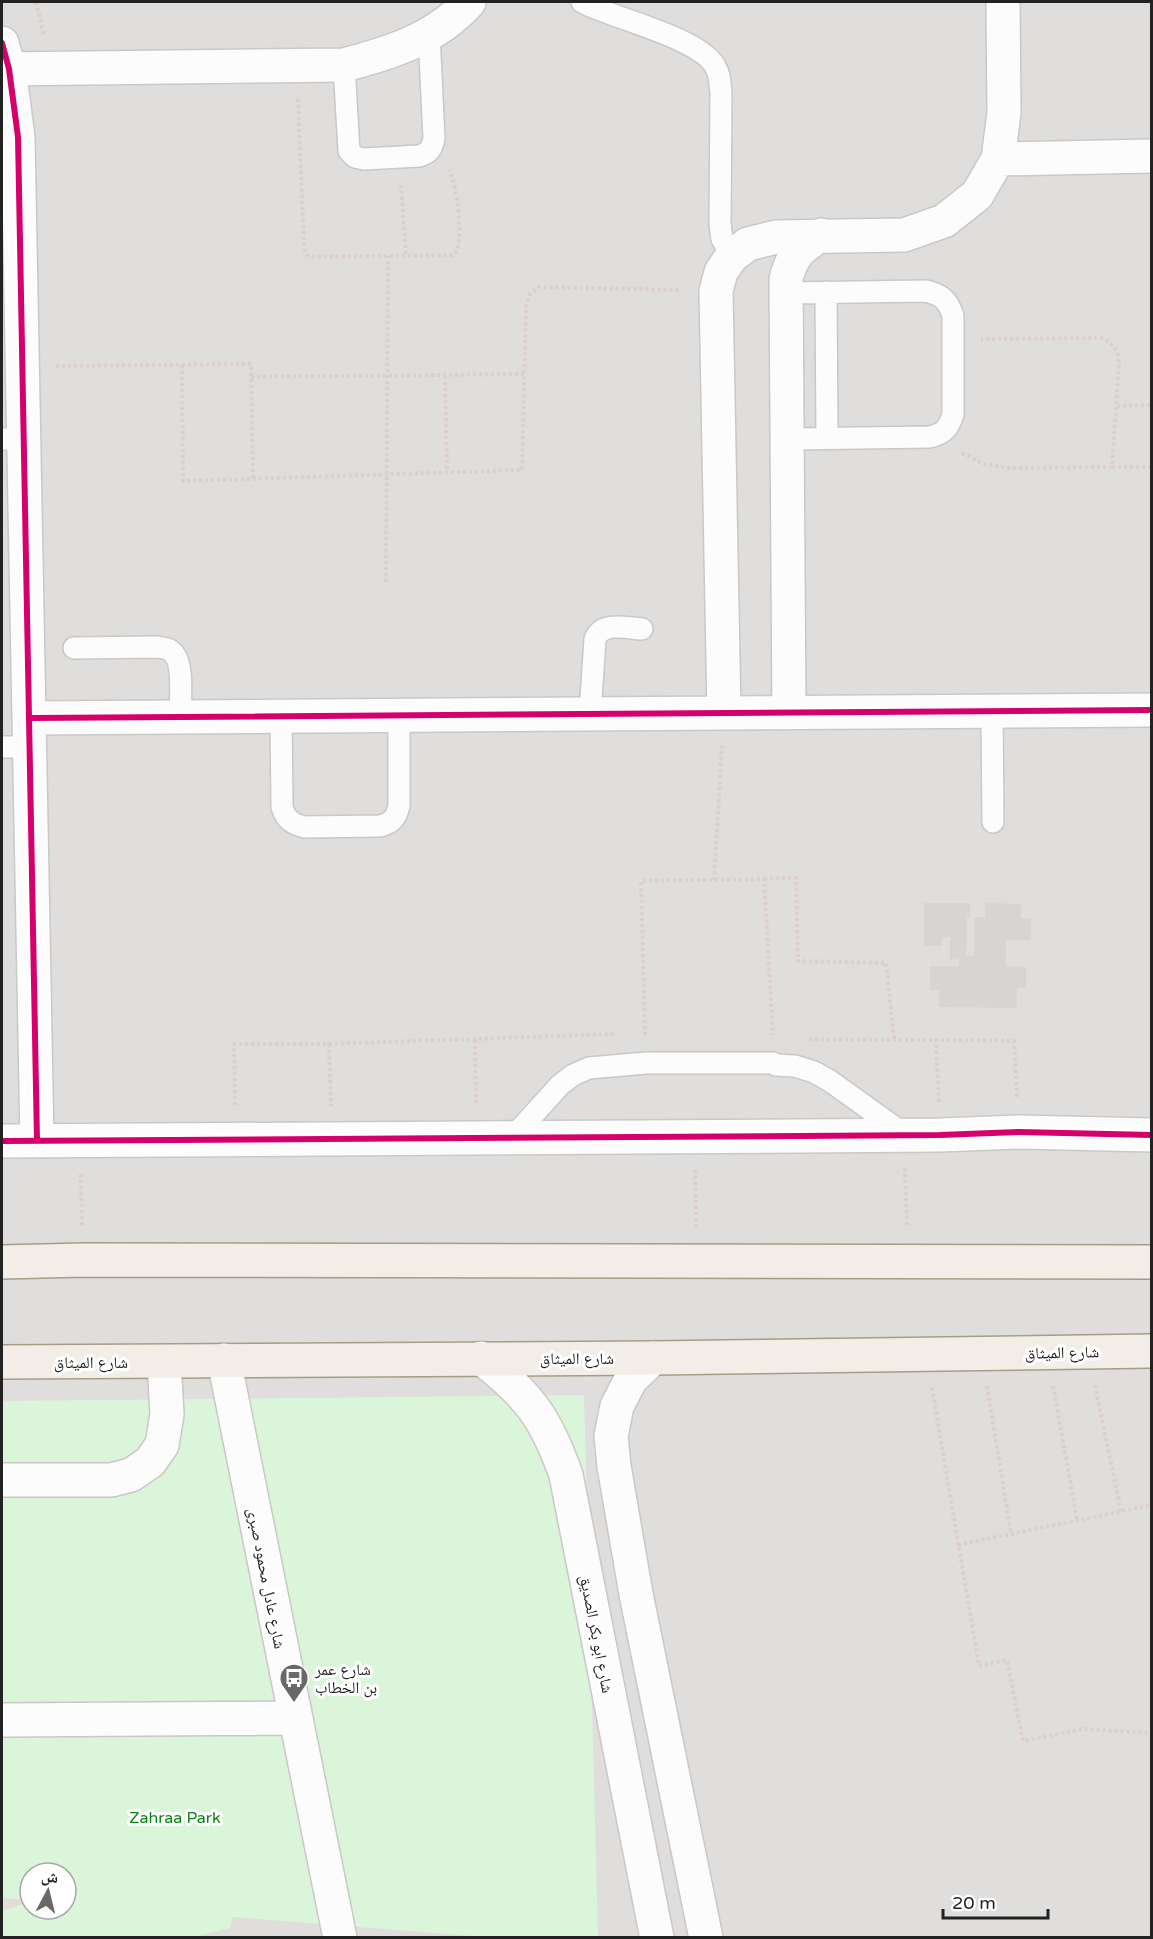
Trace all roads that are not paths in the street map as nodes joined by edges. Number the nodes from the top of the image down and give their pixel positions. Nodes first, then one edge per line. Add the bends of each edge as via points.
1 (470, 2) edge
2 (582, 2) edge
3 (1003, 2) edge
4 (429, 34) junction
5 (4, 60) edge
6 (344, 65) junction
7 (1152, 156) edge
8 (998, 159) junction
9 (821, 235) junction
10 (732, 256) junction
11 (826, 292) junction
12 (786, 293) junction
13 (16, 350) edge
14 (827, 438) junction
15 (13, 439) edge
16 (788, 439) junction
17 (642, 629) dead end
18 (74, 648) dead end
19 (1152, 710) edge
20 (992, 711) junction
21 (724, 713) junction
22 (789, 713) junction
23 (590, 714) junction
24 (399, 715) junction
25 (180, 716) junction
26 (281, 716) junction
27 (20, 737) edge
28 (993, 822) dead end
29 (904, 1134) junction
30 (1152, 1135) edge
31 (513, 1137) junction
32 (2, 1141) edge
33 (37, 1141) junction
34 (2, 1262) edge
35 (1152, 1262) edge
36 (1152, 1351) edge
37 (481, 1358) junction
38 (652, 1358) junction
39 (224, 1360) junction
40 (2, 1362) edge
41 (164, 1362) junction
42 (2, 1480) edge
43 (296, 1718) junction
44 (2, 1720) edge
45 (340, 1938) edge
46 (657, 1938) edge
47 (706, 1938) edge

1 - 4 street
2 - 10 lane via 674,38 714,64 721,93 720,224
3 - 8 street via 1004,113
4 - 6 street via 388,54
4 - 6 lane via 434,138 427,153 419,156 364,159 349,151
5 - 6 street
5 - 13 street via 18,137
7 - 8 street
8 - 9 street via 977,195 944,221 904,234
9 - 10 street via 776,237 748,244
9 - 12 street via 795,255 786,279
10 - 21 street via 721,272 716,291
11 - 12 lane
11 - 14 lane
11 - 14 lane via 926,291 939,294 949,303 953,316 953,414 950,425 941,434
12 - 16 street
13 - 15 street
14 - 16 lane
15 - 27 street
16 - 22 street
17 - 23 lane via 610,627 598,633
18 - 25 lane via 168,648 180,666
19 - 20 street
20 - 22 street
20 - 28 lane
21 - 22 street
21 - 23 street
23 - 24 street
24 - 26 street
24 - 26 lane via 397,816 390,823 369,826 305,827 294,824 282,807
25 - 26 street
25 - 27 street
27 - 33 street
29 - 30 street
29 - 31 street
29 - 31 lane via 814,1072 773,1062 646,1063 589,1068 560,1085
31 - 33 street
32 - 33 street
34 - 35 main road
36 - 38 main road, شارع الميثاق
37 - 38 main road, شارع الميثاق
37 - 39 main road, شارع الميثاق
37 - 46 street, شارع ابو بكر الصديق via 535,1408 554,1440 566,1475
38 - 47 street via 631,1379 617,1406 611,1436 636,1594
39 - 41 main road, شارع الميثاق
39 - 43 street, شارع عادل محمود صبرى
40 - 41 main road, شارع الميثاق
41 - 42 street via 167,1414 162,1445 150,1462 131,1475 111,1480
43 - 44 street
43 - 45 street, شارع عادل محمود صبرى

